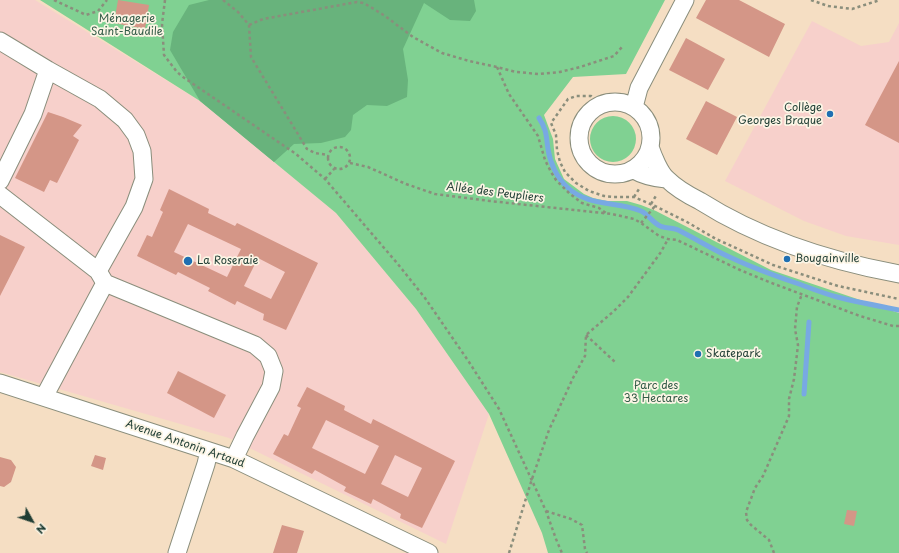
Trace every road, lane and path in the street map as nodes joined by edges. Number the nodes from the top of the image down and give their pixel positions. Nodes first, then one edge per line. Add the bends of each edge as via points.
1 (54, 0) edge
2 (107, 0) edge
3 (165, 0) edge
4 (223, 0) edge
5 (685, 0) edge
6 (810, 0) edge
7 (880, 0) edge
8 (249, 25) junction
9 (0, 41) edge
10 (622, 47) dead end
11 (497, 67) junction
12 (48, 70) junction
13 (600, 105) junction
14 (634, 107) junction
15 (650, 147) junction
16 (328, 155) junction
17 (350, 163) junction
18 (334, 169) junction
19 (634, 170) junction
20 (325, 179) junction
21 (666, 179) junction
22 (0, 181) edge
23 (0, 195) edge
24 (655, 206) junction
25 (607, 214) junction
26 (642, 222) junction
27 (668, 239) junction
28 (899, 274) edge
29 (101, 277) junction
30 (802, 294) junction
31 (899, 299) edge
32 (899, 326) edge
33 (586, 335) junction
34 (615, 362) dead end
35 (0, 383) edge
36 (44, 397) junction
37 (209, 451) junction
38 (234, 459) junction
39 (532, 480) junction
40 (546, 510) junction
41 (177, 553) edge
42 (429, 553) edge
43 (509, 553) edge
44 (562, 553) edge
45 (587, 553) edge
46 (774, 553) edge

1 - 2 path via 86,14 98,11
3 - 20 path via 162,24 164,55 177,72 296,154
4 - 8 path
5 - 14 street via 639,88
6 - 7 path via 828,6 852,9
8 - 11 path via 263,19 363,3 442,53
8 - 16 path via 251,57 307,148 315,153
9 - 12 street
10 - 11 path via 614,56 560,72 539,74
11 - 25 path via 509,94 538,136 545,160 556,180 582,203 599,208
12 - 22 street via 33,114
12 - 29 street via 100,99 125,120 142,151 144,179 134,207
13 - 14 street via 612,102
13 - 19 street via 590,112 579,132 582,156 600,172 611,175
13 - 24 path via 591,96 576,96 568,99 551,123 556,135 560,162 565,172 589,191 604,196 634,197
14 - 15 street via 648,123 651,133
15 - 19 street via 643,162
15 - 21 street
16 - 17 path via 332,149 346,149
16 - 18 path via 330,165
17 - 18 path via 342,170
17 - 25 path, Allée des Peupliers via 368,167 435,194
18 - 20 path
19 - 21 street via 653,178
20 - 39 path via 425,298 499,409
21 - 28 street via 715,211 788,244 822,256
23 - 29 street
24 - 26 path
24 - 31 path via 716,239 773,265 838,286
25 - 26 path, Allée des Peupliers
26 - 27 path via 658,236
27 - 30 path via 677,240 740,270
27 - 33 path via 628,297
29 - 36 street
29 - 38 street via 255,345 268,356 274,371 271,387
30 - 32 path via 860,316
30 - 46 path via 797,307 798,345 789,399 789,416 746,512 747,520 769,540
33 - 34 path
33 - 39 path via 585,356 549,430
35 - 36 street, Avenue Antonin Artaud
36 - 37 street, Avenue Antonin Artaud
37 - 38 street, Avenue Antonin Artaud
37 - 41 street
38 - 42 street, Avenue Antonin Artaud
39 - 40 path
39 - 43 path
40 - 44 path
40 - 45 path via 582,525

